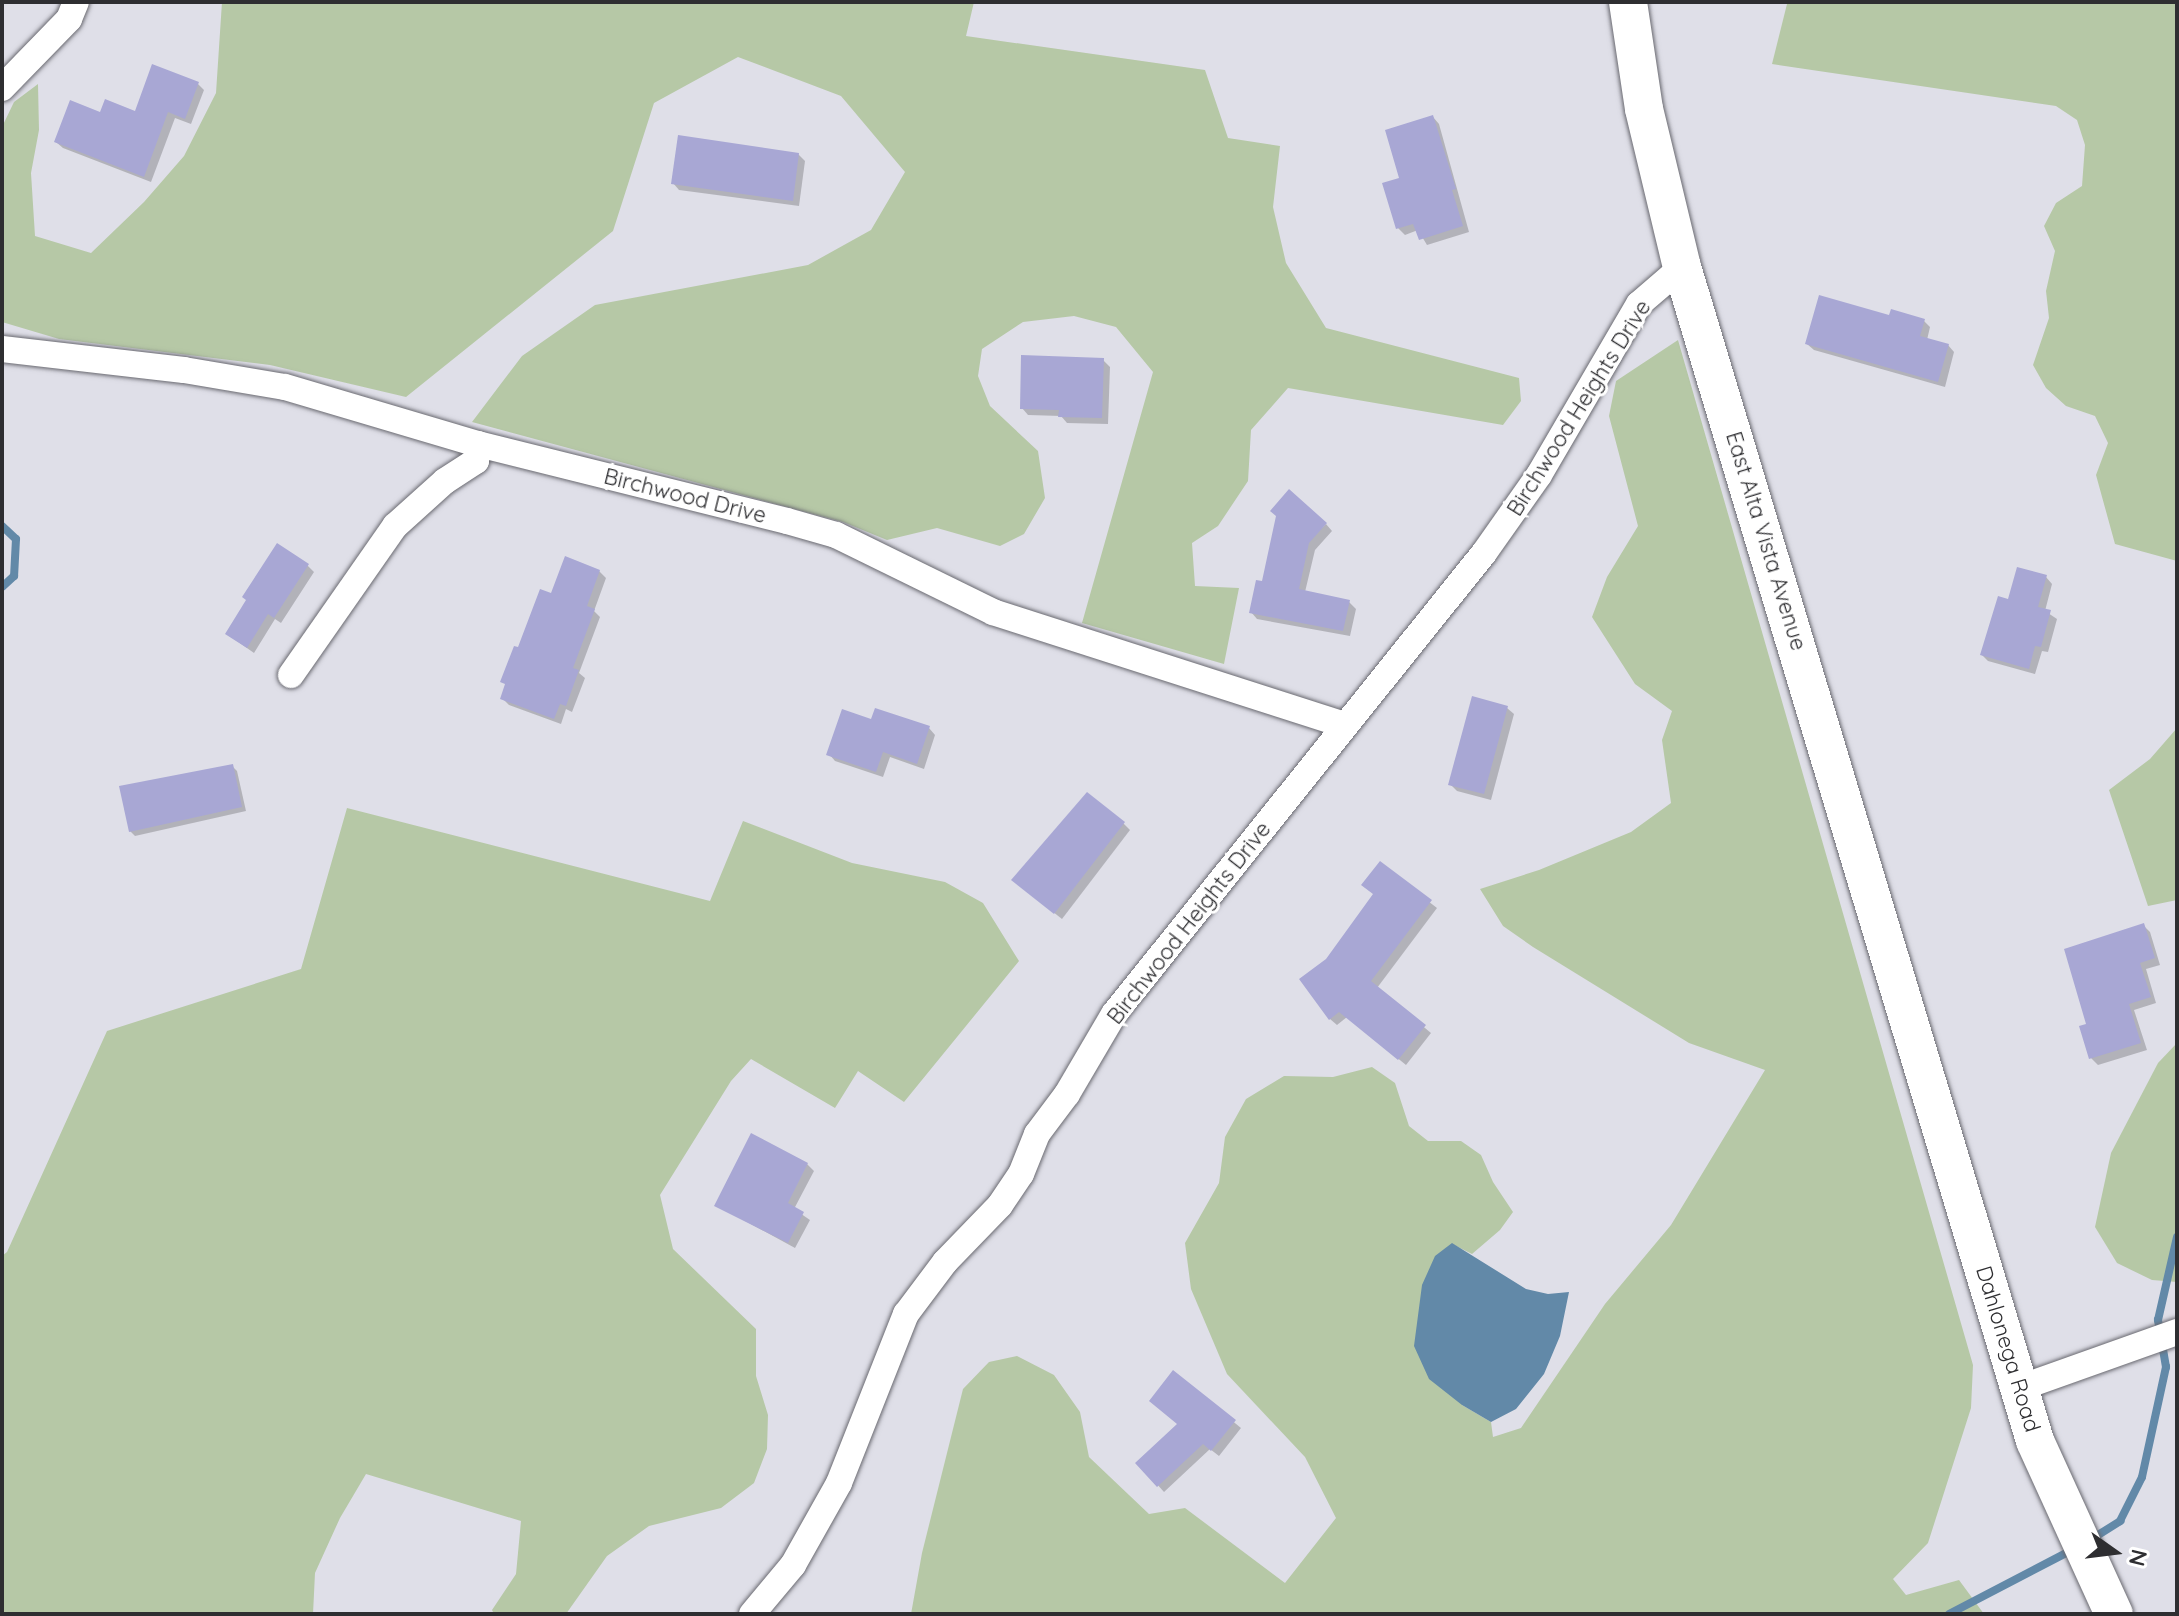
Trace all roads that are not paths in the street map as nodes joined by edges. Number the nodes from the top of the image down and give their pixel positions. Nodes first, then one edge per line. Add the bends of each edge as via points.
1 (76, 2) edge
2 (1628, 2) edge
3 (2, 88) edge
4 (1682, 267) junction
5 (2, 349) edge
6 (478, 444) junction
7 (291, 675) dead end
8 (1344, 725) junction
9 (1926, 1074) joint
10 (2177, 1332) edge
11 (2020, 1388) junction
12 (752, 1614) edge
13 (2114, 1614) edge

1 - 3 street via 69,19
2 - 4 main road, East Alta Vista Avenue via 1644,109
4 - 8 street, Birchwood Heights Drive via 1639,304 1530,488
4 - 9 main road, East Alta Vista Avenue
5 - 6 street, Birchwood Drive via 285,387
6 - 7 street via 476,461 395,526
6 - 8 street, Birchwood Drive via 836,535 993,612
8 - 12 street, Birchwood Heights Drive via 1114,1014 1037,1134 1021,1174 1000,1205 945,1262 906,1314 839,1483 793,1565
9 - 11 main road, Dahlonega Road
10 - 11 street
11 - 13 main road, Dahlonega Road via 2035,1441

